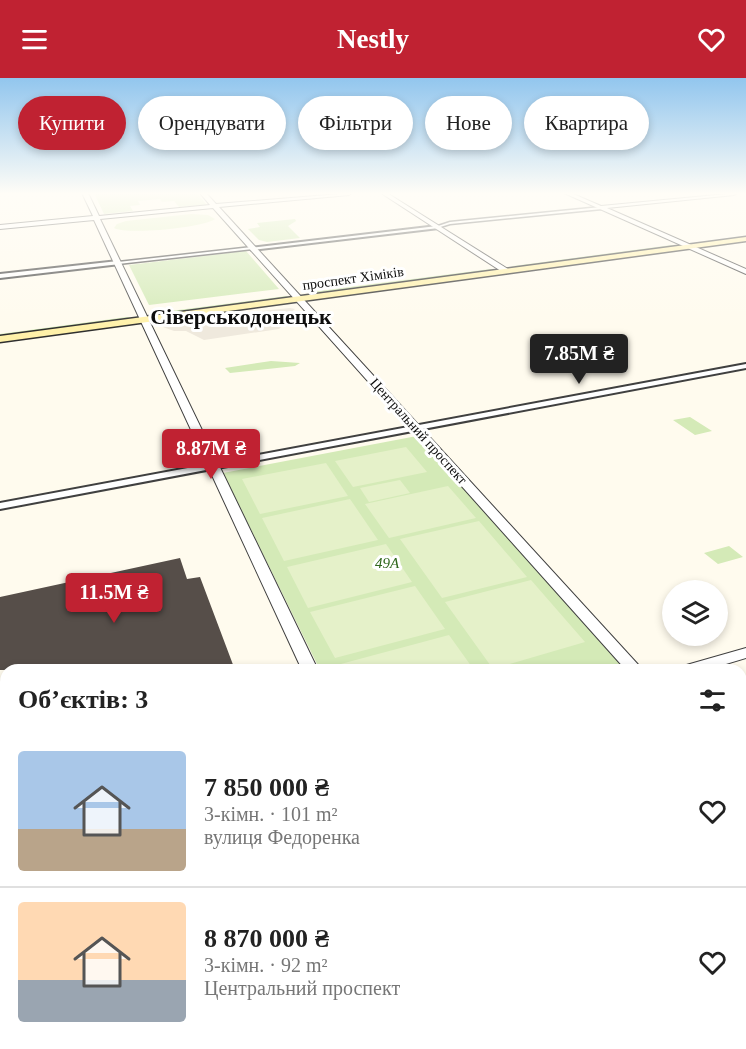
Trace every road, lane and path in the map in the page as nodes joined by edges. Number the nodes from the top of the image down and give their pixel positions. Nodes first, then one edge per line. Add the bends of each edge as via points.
1 (107, 238) edge
2 (243, 238) edge
3 (337, 238) edge
4 (455, 238) edge
5 (670, 238) edge
6 (706, 238) edge
7 (746, 239) edge
8 (678, 242) junction
9 (689, 247) junction
10 (252, 248) junction
11 (118, 263) junction
12 (498, 266) junction
13 (507, 271) junction
14 (746, 272) edge
15 (0, 276) edge
16 (296, 296) junction
17 (142, 316) junction
18 (0, 331) edge
19 (0, 339) edge
20 (746, 366) edge
21 (416, 428) junction
22 (214, 466) junction
23 (0, 506) edge
24 (746, 653) edge
25 (307, 664) edge
26 (630, 664) edge
27 (709, 664) edge

1 - 11 street
2 - 10 street, Центральний проспект
3 - 10 street
4 - 12 street
5 - 8 street
6 - 8 main road, проспект Хіміків
7 - 9 main road, проспект Хіміків
8 - 9 street
8 - 12 main road, проспект Хіміків
9 - 13 main road, проспект Хіміків
9 - 14 street
10 - 11 street
10 - 16 street, Центральний проспект
11 - 15 street
11 - 17 street
12 - 13 street
12 - 16 main road, проспект Хіміків
13 - 16 main road, проспект Хіміків
16 - 17 main road, проспект Хіміків
16 - 21 street, Центральний проспект
17 - 18 main road, проспект Хіміків
17 - 19 main road, проспект Хіміків
17 - 22 street
20 - 21 street
21 - 22 street
21 - 26 street, Центральний проспект
22 - 23 street
22 - 25 street
24 - 27 street

